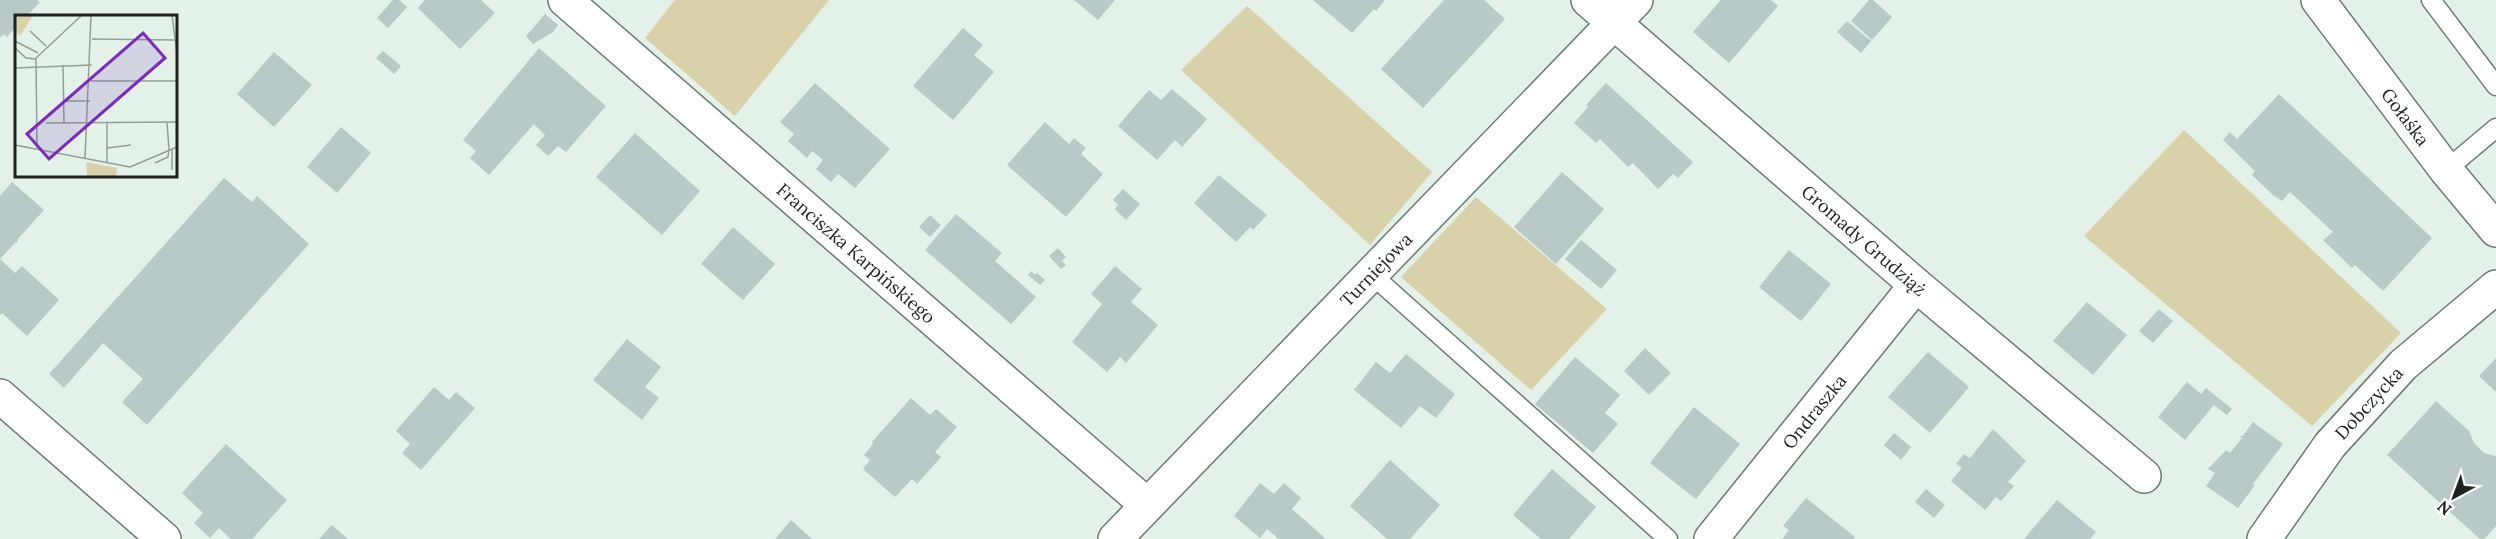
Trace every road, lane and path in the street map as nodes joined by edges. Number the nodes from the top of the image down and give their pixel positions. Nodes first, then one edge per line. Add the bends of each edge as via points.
1 (565, 0) edge
2 (1588, 0) edge
3 (2318, 0) edge
4 (2431, 0) edge
5 (1625, 11) edge
6 (2496, 86) edge
7 (2496, 128) edge
8 (2446, 170) junction
9 (2496, 230) edge
10 (1371, 274) junction
11 (1916, 285) junction
12 (2496, 287) edge
13 (0, 396) edge
14 (2144, 476) dead end
15 (1147, 505) junction
16 (164, 539) edge
17 (1115, 539) edge
18 (1668, 539) edge
19 (1710, 539) edge
20 (2264, 539) edge

1 - 15 street, Franciszka Karpińskiego
2 - 5 street, Gromady Grudziąż
3 - 8 street, Gołaśka
4 - 6 lane
5 - 10 street, Turniejowa
5 - 11 street, Gromady Grudziąż
7 - 8 lane
8 - 9 street, Gołaśka
10 - 15 street, Turniejowa
10 - 18 lane
11 - 14 street, Gromady Grudziąż
11 - 19 street, Ondraszka
12 - 20 street, Dobczycka via 2403,365 2330,445
13 - 16 street
15 - 17 street, Turniejowa

